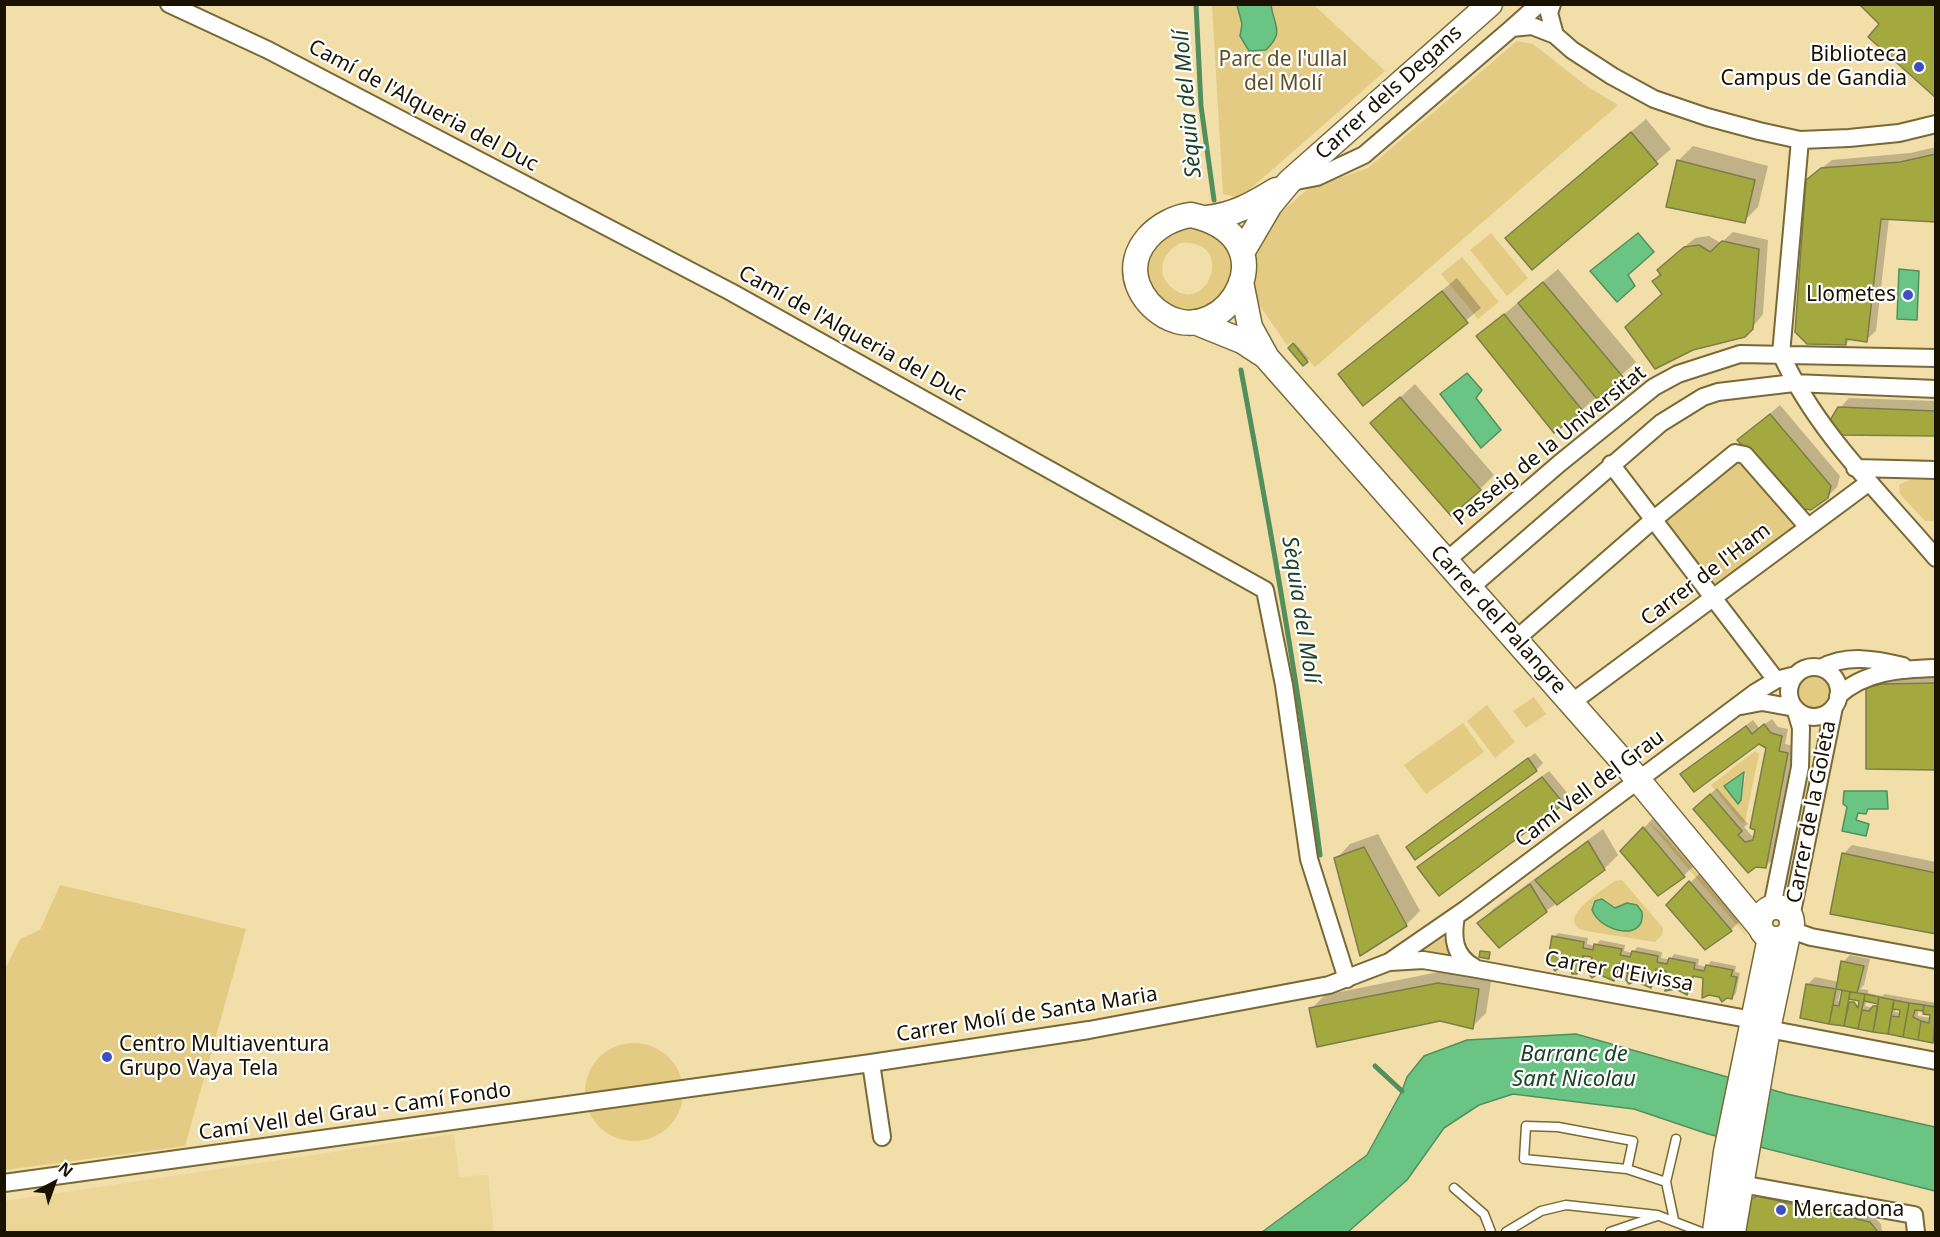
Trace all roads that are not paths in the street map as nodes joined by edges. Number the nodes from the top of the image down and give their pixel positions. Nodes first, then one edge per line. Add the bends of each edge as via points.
1 (169, 4) edge
2 (1490, 4) edge
3 (1539, 4) edge
4 (1552, 4) edge
5 (1512, 28) junction
6 (1555, 35) junction
7 (1935, 124) edge
8 (1800, 140) junction
9 (1289, 182) junction
10 (1206, 218) junction
11 (1243, 250) junction
12 (1241, 282) junction
13 (1195, 322) junction
14 (1781, 354) junction
15 (1267, 358) junction
16 (1935, 358) edge
17 (1794, 384) junction
18 (1935, 388) edge
19 (1611, 464) junction
20 (1855, 468) junction
21 (1935, 470) edge
22 (1868, 483) junction
23 (1653, 520) junction
24 (1808, 527) junction
25 (1927, 538) edge
26 (1935, 558) edge
27 (1446, 561) junction
28 (1470, 588) junction
29 (1714, 597) junction
30 (1515, 640) junction
31 (1821, 668) junction
32 (1912, 668) junction
33 (1935, 668) edge
34 (1796, 675) junction
35 (1776, 680) junction
36 (1571, 702) junction
37 (1836, 702) junction
38 (1741, 706) junction
39 (1796, 708) junction
40 (1639, 780) junction
41 (1461, 913) junction
42 (1779, 925) junction
43 (1935, 960) edge
44 (1389, 962) junction
45 (1477, 969) junction
46 (1347, 979) junction
47 (1760, 1024) junction
48 (1935, 1061) edge
49 (871, 1063) junction
50 (712, 1087) joint
51 (882, 1137) dead end
52 (1676, 1140) dead end
53 (1736, 1153) junction
54 (1627, 1169) junction
55 (1666, 1182) junction
56 (4, 1183) edge
57 (1741, 1184) junction
58 (1454, 1188) dead end
59 (1657, 1215) junction
60 (1674, 1220) junction
61 (1491, 1233) edge
62 (1506, 1233) edge
63 (1610, 1233) edge
64 (1701, 1233) edge
65 (1715, 1233) edge
66 (1733, 1233) edge
67 (1916, 1233) edge

1 - 46 street, Camí de l'Alqueria del Duc via 268,50 731,292 1265,590 1284,684 1309,859
2 - 9 street, Carrer dels Degans
3 - 5 street
4 - 6 street via 1549,13
5 - 6 street via 1532,26
5 - 9 street via 1364,155 1317,177
6 - 8 street via 1602,70 1654,99 1707,117
7 - 8 street via 1899,134
8 - 14 street
9 - 10 street, Carrer dels Degans via 1245,209
9 - 11 street, Carrer dels Degans
10 - 11 street via 1228,230
10 - 13 street via 1174,217 1159,225 1139,252 1137,270 1138,284 1157,312 1173,321
11 - 12 street
12 - 13 street via 1227,307
12 - 15 street, Carrer del Palangre via 1250,327
13 - 15 street, Carrer del Palangre via 1242,340
14 - 16 street, Passeig de la Universitat
14 - 17 street
14 - 27 street, Passeig de la Universitat via 1740,354 1677,374 1654,387
15 - 27 street, Carrer del Palangre
17 - 18 street
17 - 19 street via 1703,397 1661,423
17 - 20 street
19 - 23 street
19 - 28 street
20 - 21 street
20 - 22 street
22 - 24 street, Carrer de l'Ham
22 - 25 street
23 - 24 street via 1735,453 1745,455
23 - 29 street
23 - 30 street
24 - 29 street, Carrer de l'Ham
25 - 26 street
27 - 28 street, Carrer del Palangre
28 - 30 street, Carrer del Palangre
29 - 35 street
29 - 36 street, Carrer de l'Ham
30 - 36 street, Carrer del Palangre
31 - 32 street via 1857,659
31 - 34 street via 1807,668
31 - 37 street via 1837,682
32 - 33 street
32 - 37 street via 1850,685
34 - 35 street, Camí Vell del Grau
34 - 39 street via 1790,688 1791,702
35 - 38 street, Camí Vell del Grau
36 - 40 street, Carrer del Palangre
37 - 39 street via 1828,712 1815,717
37 - 42 street, Carrer de la Goleta
38 - 39 street via 1762,702
38 - 40 street, Camí Vell del Grau
39 - 42 street, Carrer de la Goleta via 1801,728 1800,767
40 - 41 street, Camí Vell del Grau
40 - 42 street, Carrer del Palangre via 1727,884
41 - 44 street, Carrer d'Eivissa
41 - 45 street via 1454,929 1456,950 1462,961
42 - 43 street via 1811,937
42 - 47 street, Carrer de la Goleta
44 - 45 street, Carrer d'Eivissa via 1423,960
44 - 46 street, Carrer d'Eivissa
45 - 47 street, Carrer d'Eivissa
46 - 49 street, Carrer Molí de Santa Maria via 1089,1030
47 - 48 street, Carrer d'Eivissa
47 - 53 street, Carrer de la Goleta
49 - 50 street, Carrer Molí de Santa Maria
49 - 51 street
50 - 56 street, Camí Vell del Grau - Camí Fondo
52 - 55 lane
53 - 57 street
53 - 65 street
54 - 54 lane via 1633,1141 1558,1127 1526,1126 1524,1159
54 - 55 lane
55 - 60 lane
57 - 66 street
57 - 67 street via 1914,1215
58 - 61 lane via 1484,1214
59 - 60 lane
59 - 62 lane via 1566,1205 1541,1211
59 - 63 lane
60 - 64 lane

